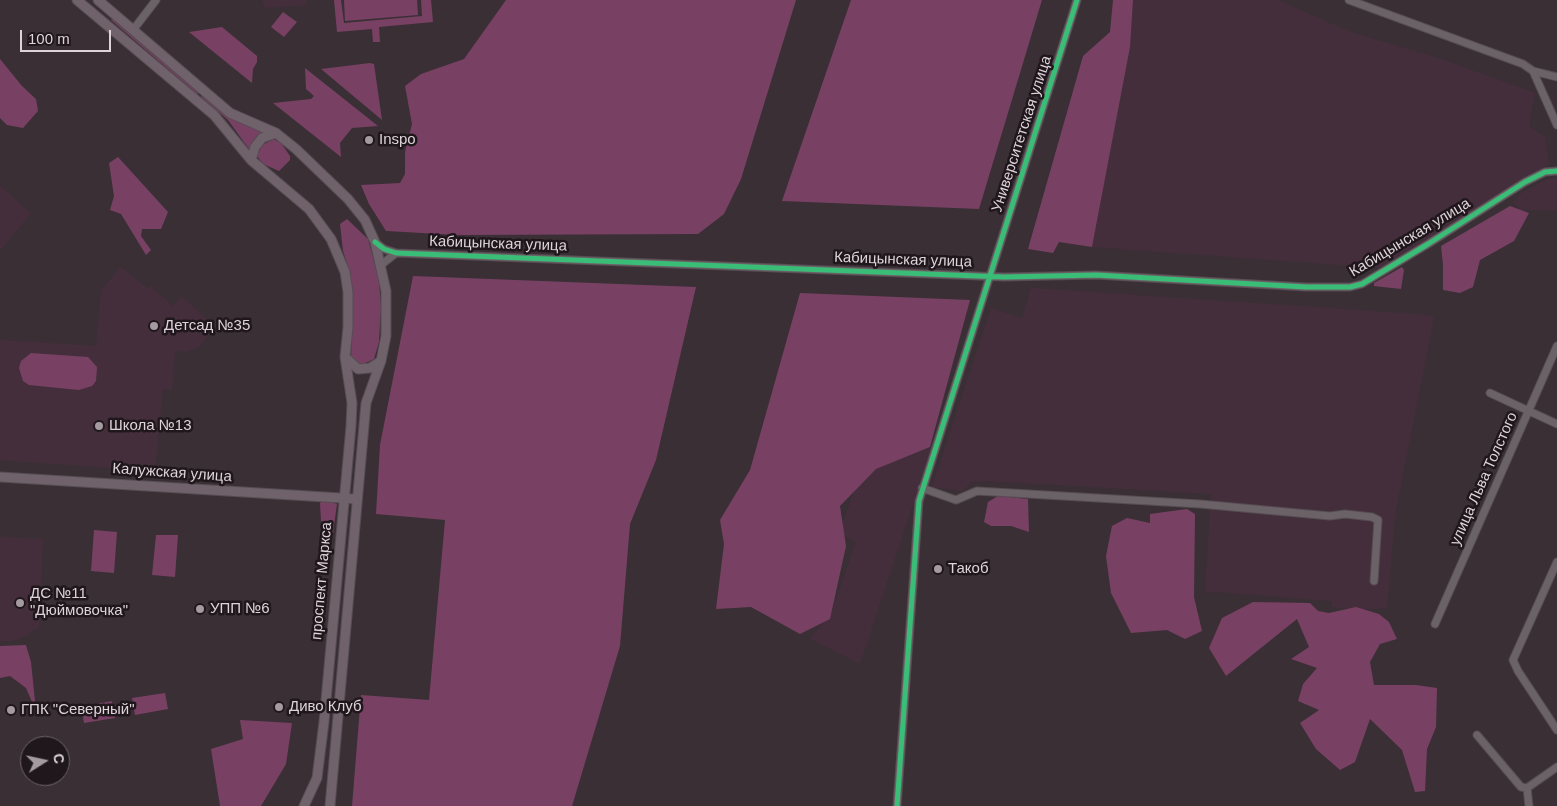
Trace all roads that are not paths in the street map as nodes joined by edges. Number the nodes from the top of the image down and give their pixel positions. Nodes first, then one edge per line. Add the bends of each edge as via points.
1 (77, 0) edge
2 (98, 0) edge
3 (156, 0) edge
4 (1077, 0) edge
5 (1349, 0) edge
6 (108, 9) junction
7 (100, 20) junction
8 (133, 30) junction
9 (1533, 71) junction
10 (1557, 77) edge
11 (1557, 125) edge
12 (276, 133) junction
13 (251, 160) junction
14 (1557, 171) edge
15 (375, 242) junction
16 (396, 253) junction
17 (381, 265) junction
18 (990, 275) junction
19 (1557, 346) edge
20 (345, 357) junction
21 (381, 361) junction
22 (1490, 393) dead end
23 (1529, 411) junction
24 (1557, 424) edge
25 (0, 477) edge
26 (922, 488) junction
27 (343, 498) junction
28 (357, 499) junction
29 (1557, 562) edge
30 (1374, 581) dead end
31 (1435, 624) dead end
32 (1557, 730) edge
33 (1477, 735) dead end
34 (1557, 767) edge
35 (1526, 788) junction
36 (304, 806) edge
37 (330, 806) edge
38 (897, 806) edge
39 (1529, 806) edge

1 - 7 main road, проспект Маркса
2 - 6 main road, проспект Маркса
3 - 8 street
4 - 18 street, Университетская улица
5 - 9 street via 1523,64
6 - 7 main road
6 - 8 main road, проспект Маркса
7 - 13 main road, проспект Маркса via 222,122
8 - 12 main road, проспект Маркса via 230,112
9 - 10 street
9 - 11 street
12 - 13 main road via 262,138 254,147
12 - 15 main road, проспект Маркса via 318,168 348,199 365,220
13 - 20 main road, проспект Маркса via 309,209 331,239 345,272 348,292
14 - 18 street, Кабицынская улица via 1545,172 1525,182 1362,284 1350,287 1306,288 1096,275 1028,278
15 - 16 street
15 - 17 main road, проспект Маркса
16 - 17 street
16 - 18 street, Кабицынская улица
17 - 21 main road, проспект Маркса via 386,291 386,336
18 - 26 street, Университетская улица
19 - 23 street, улица Льва Толстого
20 - 21 main road via 358,370 370,368
20 - 27 main road, проспект Маркса via 352,403
21 - 28 main road, проспект Маркса via 366,403
22 - 23 street
23 - 24 street
23 - 31 street, улица Льва Толстого
25 - 27 main road, Калужская улица
26 - 30 street via 956,500 977,491 1200,504 1330,516 1372,516 1378,520
26 - 38 street, Университетская улица
27 - 28 main road, Калужская улица
27 - 36 main road, проспект Маркса via 318,768
28 - 37 main road, проспект Маркса
29 - 32 street via 1513,660
33 - 35 street via 1521,787
34 - 35 street
35 - 39 street

